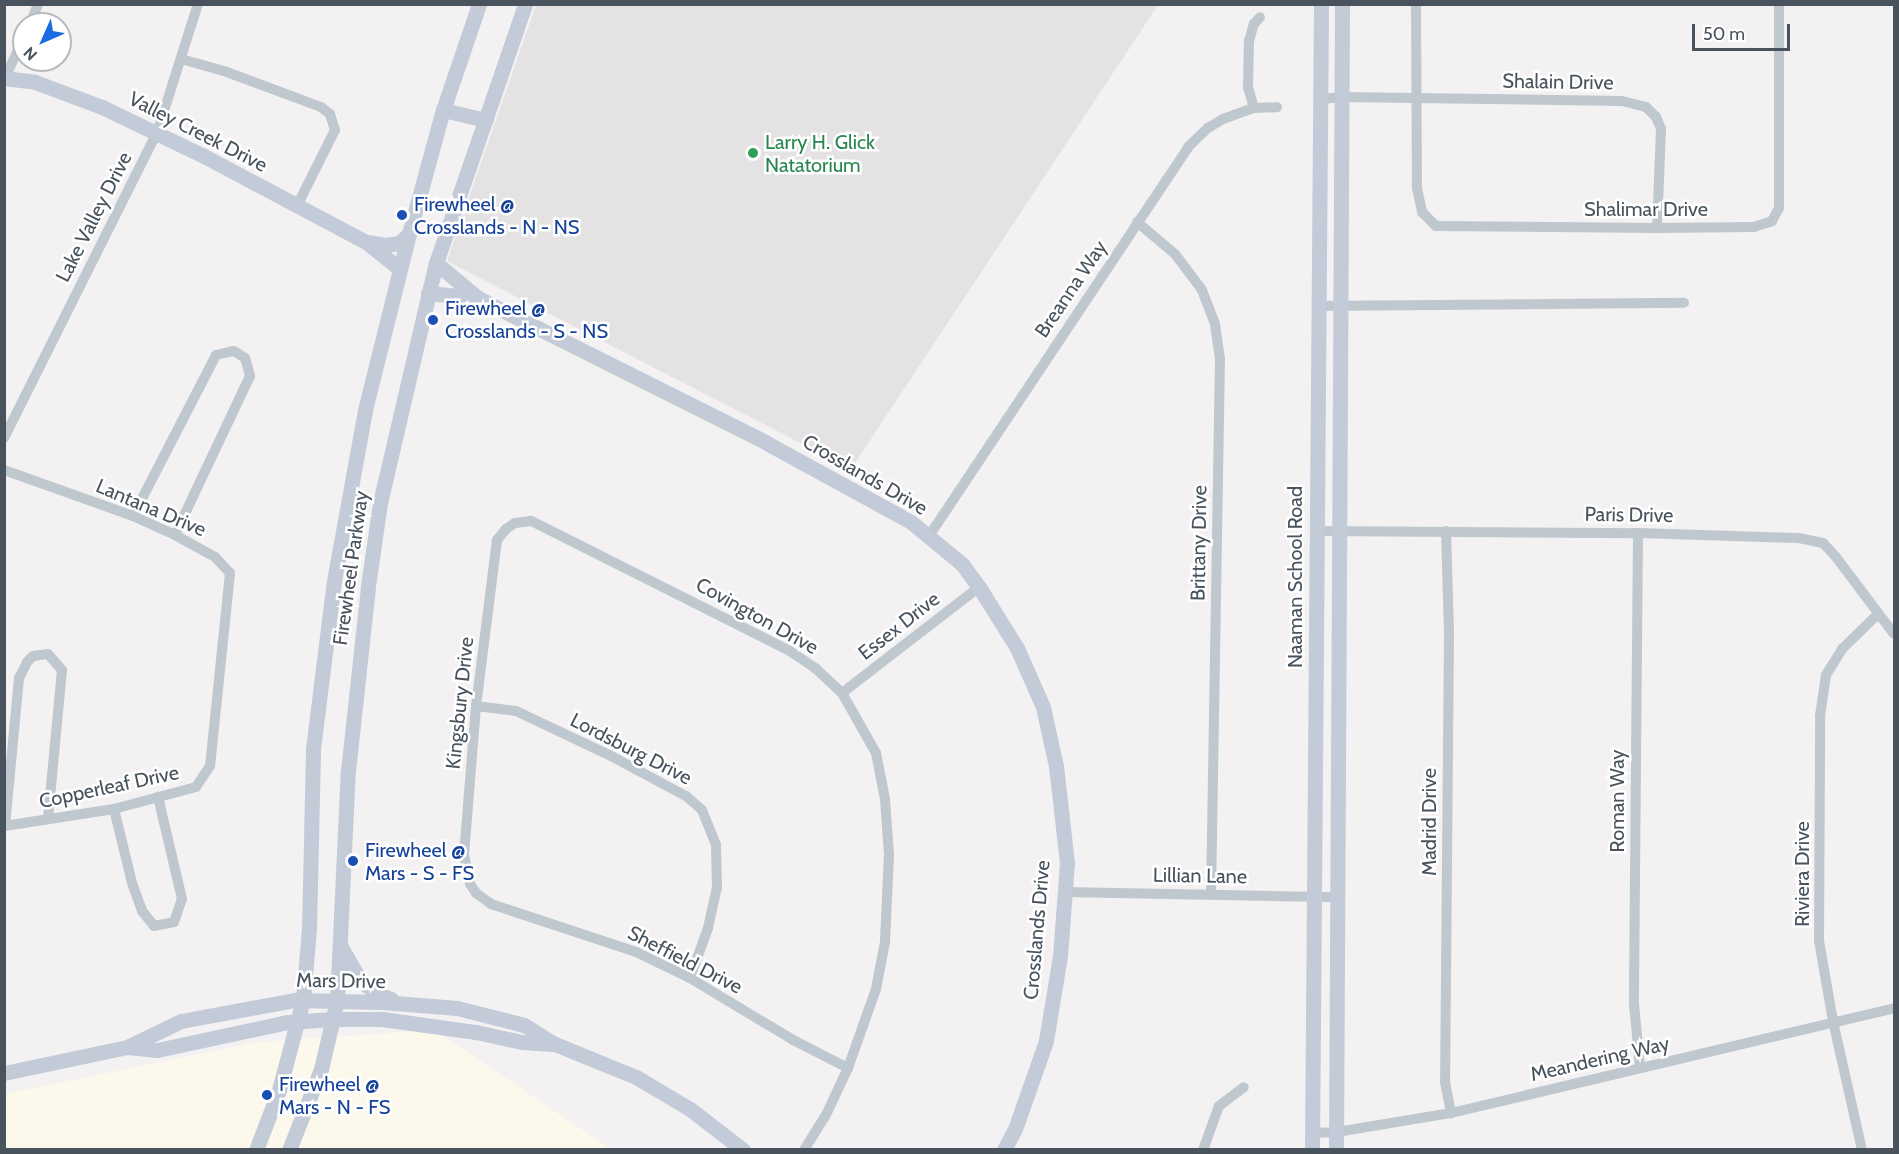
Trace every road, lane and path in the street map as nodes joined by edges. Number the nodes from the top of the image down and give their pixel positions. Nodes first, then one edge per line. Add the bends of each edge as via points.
1 (198, 4) edge
2 (479, 4) edge
3 (525, 4) edge
4 (1321, 4) edge
5 (1342, 4) edge
6 (1416, 4) edge
7 (1779, 4) edge
8 (1260, 17) dead end
9 (181, 59) junction
10 (12, 64) edge
11 (5, 79) edge
12 (1341, 97) junction
13 (1415, 98) junction
14 (1322, 99) junction
15 (1277, 107) dead end
16 (1254, 108) junction
17 (443, 110) junction
18 (486, 120) junction
19 (157, 134) junction
20 (297, 206) junction
21 (1137, 222) junction
22 (1657, 228) junction
23 (409, 234) junction
24 (366, 242) junction
25 (436, 263) junction
26 (400, 269) junction
27 (428, 293) junction
28 (478, 298) junction
29 (1684, 303) dead end
30 (1340, 305) junction
31 (1317, 306) junction
32 (4, 438) edge
33 (4, 470) edge
34 (133, 516) junction
35 (506, 529) joint
36 (1317, 531) junction
37 (1446, 531) junction
38 (1339, 532) junction
39 (1638, 533) junction
40 (175, 535) junction
41 (929, 536) junction
42 (979, 587) junction
43 (1878, 615) junction
44 (1894, 634) edge
45 (842, 693) junction
46 (476, 706) junction
47 (210, 766) joint
48 (158, 797) junction
49 (114, 809) junction
50 (48, 819) junction
51 (5, 826) edge
52 (470, 884) joint
53 (1064, 892) junction
54 (1211, 894) junction
55 (1312, 896) junction
56 (1336, 897) junction
57 (339, 941) junction
58 (690, 978) junction
59 (303, 1000) junction
60 (337, 1001) junction
61 (402, 1003) junction
62 (1894, 1008) edge
63 (333, 1019) junction
64 (299, 1022) junction
65 (1833, 1022) junction
66 (555, 1044) junction
67 (127, 1047) junction
68 (848, 1068) junction
69 (1640, 1068) junction
70 (4, 1072) edge
71 (1244, 1087) dead end
72 (1451, 1113) junction
73 (1337, 1132) junction
74 (1312, 1133) junction
75 (256, 1149) edge
76 (289, 1149) edge
77 (743, 1149) edge
78 (804, 1149) edge
79 (1004, 1149) edge
80 (1203, 1149) edge
81 (1311, 1149) edge
82 (1336, 1149) edge
83 (1862, 1149) edge

1 - 9 street, Lake Valley Drive
2 - 17 main road, Firewheel Parkway
3 - 18 main road, Firewheel Parkway
4 - 14 main road, Naaman School Road
5 - 12 main road
6 - 13 street, Shalimar Drive
7 - 22 street, Shalimar Drive via 1779,208 1772,221 1754,226
8 - 16 street via 1249,40 1248,87
9 - 19 street, Lake Valley Drive
9 - 20 street via 235,75 321,107 330,114 335,130
10 - 11 street
11 - 19 main road, Valley Creek Drive via 35,82 102,107
12 - 13 street, Shalain Drive
12 - 14 street
12 - 30 main road
13 - 22 street, Shalimar Drive via 1417,188 1422,212 1436,226
13 - 22 street, Shalain Drive via 1622,100 1646,107 1661,129
14 - 31 main road, Naaman School Road
15 - 16 street, Breanna Way
16 - 21 street, Breanna Way via 1223,119 1199,136
17 - 18 main road
17 - 23 main road, Firewheel Parkway
18 - 25 main road, Firewheel Parkway
19 - 20 main road, Valley Creek Drive
19 - 32 street, Lake Valley Drive
20 - 24 main road, Valley Creek Drive
21 - 41 street, Breanna Way
21 - 54 street, Brittany Drive via 1175,254 1202,290 1215,324 1220,358
23 - 24 main road, Valley Creek Drive via 399,243
23 - 26 main road, Firewheel Parkway
24 - 26 main road, Valley Creek Drive
25 - 27 main road, Firewheel Parkway
25 - 28 main road, Crosslands Drive
26 - 59 main road, Firewheel Parkway via 364,410 332,603 313,749 309,929
27 - 28 main road, Crosslands Drive
27 - 57 main road, Firewheel Parkway via 380,503 368,586 348,771
28 - 41 main road, Crosslands Drive via 765,442 911,522
29 - 30 street
30 - 31 street
30 - 38 main road
31 - 36 main road, Naaman School Road
33 - 34 street, Lantana Drive
34 - 40 street, Lantana Drive
34 - 40 street via 216,355 234,351 245,358 250,376
35 - 45 street, Covington Drive via 531,521 568,538 790,651
35 - 46 street, Kingsbury Drive via 497,540
36 - 38 street, Paris Drive
36 - 55 main road, Naaman School Road
37 - 38 street, Paris Drive
37 - 39 street, Paris Drive
37 - 72 street, Madrid Drive via 1449,645 1445,1082
38 - 56 main road
39 - 43 street, Paris Drive via 1799,538 1823,543
39 - 69 street, Roman Way via 1634,1004
40 - 47 street, Lantana Drive via 215,557 230,573
41 - 42 main road, Crosslands Drive via 962,564
42 - 45 street, Essex Drive
42 - 53 main road, Crosslands Drive via 1017,648 1043,707 1056,766 1067,863
43 - 44 street, Paris Drive
43 - 65 street, Riviera Drive via 1847,642 1826,675 1820,716 1820,941
45 - 68 street, Covington Drive via 876,753 885,799 889,855 885,942 876,989
46 - 52 street, Kingsbury Drive via 464,855
46 - 58 street, Lordsburg Drive via 516,711 611,756 686,796 702,810 716,844 717,887
47 - 48 street, Copperleaf Drive via 196,788
48 - 49 street, Copperleaf Drive
48 - 49 street via 182,899 174,922 154,926 142,911
49 - 50 street, Copperleaf Drive
50 - 51 street, Copperleaf Drive
50 - 51 street via 62,670 48,654 33,656 19,678
52 - 58 street, Sheffield Drive via 491,904 636,952
53 - 54 street, Lillian Lane
53 - 79 main road, Crosslands Drive via 1060,956 1046,1041
54 - 55 street, Lillian Lane
55 - 56 street, Lillian Lane
55 - 74 main road, Naaman School Road
56 - 73 main road
57 - 60 main road, Firewheel Parkway
57 - 61 main road via 360,980 376,993
58 - 68 street, Sheffield Drive
59 - 60 main road, Mars Drive
59 - 64 main road, Firewheel Parkway
59 - 67 main road, Mars Drive via 181,1021
60 - 61 main road, Mars Drive
60 - 63 main road, Firewheel Parkway
61 - 66 main road, Mars Drive via 457,1008 513,1022
62 - 65 street, Meandering Way
63 - 64 main road, Mars Drive
63 - 66 main road, Mars Drive via 382,1019
63 - 76 main road, Firewheel Parkway via 321,1069
64 - 67 main road, Mars Drive via 157,1050
64 - 75 main road, Firewheel Parkway
65 - 69 street, Meandering Way
65 - 83 street, Riviera Drive
66 - 77 main road, Mars Drive via 636,1077 690,1109
67 - 70 main road, Mars Drive
68 - 78 street, Covington Drive via 825,1117
69 - 72 street, Meandering Way
71 - 80 street via 1219,1106
72 - 73 street, Meandering Way
73 - 74 street, Meandering Way
73 - 82 main road
74 - 81 main road, Naaman School Road

